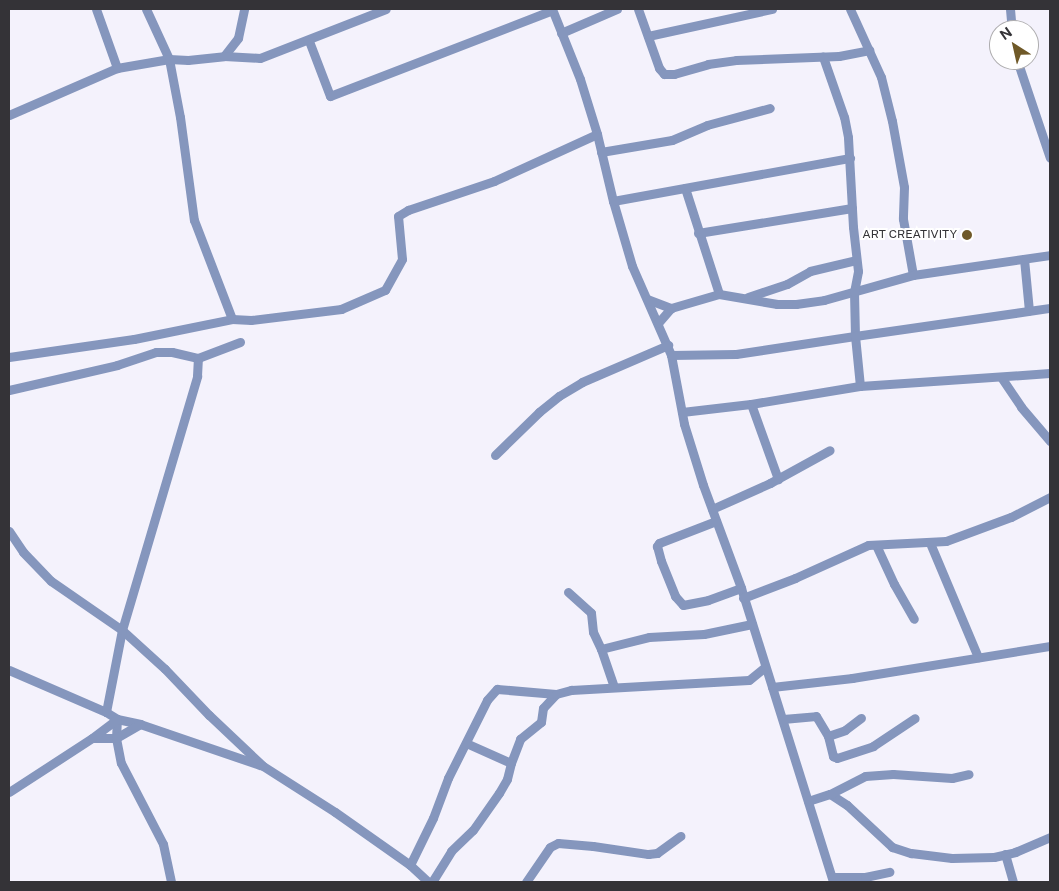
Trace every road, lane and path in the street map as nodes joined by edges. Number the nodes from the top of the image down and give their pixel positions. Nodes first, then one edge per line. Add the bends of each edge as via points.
1 (96, 9) edge
2 (146, 9) edge
3 (244, 9) edge
4 (386, 9) edge
5 (617, 9) edge
6 (638, 9) edge
7 (772, 9) edge
8 (850, 9) edge
9 (551, 10) edge
10 (606, 11) edge
11 (561, 33) junction
12 (648, 36) junction
13 (309, 41) junction
14 (869, 50) junction
15 (224, 56) junction
16 (823, 57) junction
17 (169, 59) junction
18 (117, 68) junction
19 (1020, 70) edge
20 (770, 108) dead end
21 (9, 115) edge
22 (597, 134) junction
23 (601, 152) junction
24 (850, 158) junction
25 (1050, 158) edge
26 (685, 188) junction
27 (613, 201) junction
28 (852, 208) junction
29 (698, 232) junction
30 (1050, 255) edge
31 (1024, 258) junction
32 (856, 260) junction
33 (913, 275) junction
34 (854, 292) junction
35 (719, 294) junction
36 (746, 298) junction
37 (647, 299) junction
38 (671, 308) junction
39 (1050, 308) edge
40 (1029, 311) junction
41 (232, 319) junction
42 (658, 323) junction
43 (855, 336) junction
44 (240, 342) dead end
45 (668, 345) junction
46 (672, 355) junction
47 (9, 357) edge
48 (198, 358) junction
49 (1050, 372) edge
50 (1001, 377) junction
51 (860, 386) junction
52 (9, 390) edge
53 (751, 404) junction
54 (682, 412) junction
55 (1050, 441) edge
56 (830, 450) dead end
57 (495, 455) dead end
58 (778, 479) junction
59 (1050, 497) edge
60 (712, 509) junction
61 (716, 521) junction
62 (9, 531) edge
63 (930, 543) junction
64 (876, 544) junction
65 (741, 588) junction
66 (568, 592) dead end
67 (743, 598) junction
68 (914, 619) dead end
69 (752, 624) junction
70 (122, 630) junction
71 (1050, 646) edge
72 (601, 649) junction
73 (978, 658) junction
74 (764, 668) junction
75 (9, 670) edge
76 (753, 679) junction
77 (770, 683) junction
78 (614, 687) junction
79 (556, 694) junction
80 (106, 712) junction
81 (861, 718) dead end
82 (915, 718) dead end
83 (116, 719) junction
84 (783, 719) junction
85 (140, 724) junction
86 (828, 736) junction
87 (92, 738) junction
88 (116, 738) junction
89 (466, 743) junction
90 (511, 763) junction
91 (263, 766) junction
92 (969, 774) dead end
93 (9, 792) edge
94 (830, 794) junction
95 (808, 801) junction
96 (680, 836) dead end
97 (1050, 837) edge
98 (1005, 854) junction
99 (410, 865) junction
100 (889, 872) dead end
101 (833, 880) edge
102 (171, 882) edge
103 (428, 882) edge
104 (432, 882) edge
105 (526, 882) edge
106 (1014, 882) edge

1 - 18 street
2 - 17 street
3 - 15 street via 238,38
4 - 13 street
5 - 10 street
6 - 12 street
7 - 12 street
8 - 14 street
9 - 11 street
9 - 13 street via 330,96
10 - 11 street
11 - 22 street
12 - 16 street via 659,68 668,75 736,60
13 - 15 street via 260,58
14 - 16 street
14 - 33 street via 881,77 892,121 904,187 903,219
15 - 17 street
16 - 24 street via 844,117
17 - 18 street
17 - 41 street via 194,220
18 - 21 street
19 - 25 street
20 - 23 street via 707,125 672,140
22 - 23 street
22 - 41 street via 494,181 398,216 402,259 385,290 341,309 252,320
23 - 27 street
24 - 26 street
24 - 28 street
26 - 27 street
26 - 29 street
27 - 37 street via 632,266
28 - 29 street
28 - 32 street
29 - 35 street
30 - 31 street
31 - 33 street
31 - 40 street
32 - 34 street via 858,271
32 - 36 street via 810,271 787,284
33 - 34 street
34 - 36 street via 796,304
34 - 43 street
35 - 36 street
35 - 38 street
37 - 38 street
37 - 42 street
38 - 42 street
39 - 40 street
40 - 43 street
41 - 47 street via 134,339
42 - 45 street
43 - 46 street via 736,354
43 - 51 street
44 - 48 street
45 - 46 street
45 - 57 street via 582,382 539,412
46 - 54 street
48 - 52 street via 156,352 117,365
48 - 70 street via 197,376
49 - 50 street
50 - 51 street
50 - 55 street
51 - 53 street
53 - 54 street
53 - 58 street
54 - 60 street
56 - 58 street
58 - 60 street
59 - 63 street via 976,531
60 - 61 street
61 - 65 street
61 - 65 street via 659,543 656,546 661,561 675,596 683,605
62 - 70 street via 23,552 51,581
63 - 64 street
63 - 73 street
64 - 67 street via 855,549
64 - 68 street
65 - 67 street
66 - 72 street via 590,613 593,632
67 - 69 street
69 - 72 street via 704,634 649,637
69 - 74 street
70 - 80 street
70 - 91 street
71 - 73 street
72 - 78 street
73 - 77 street via 852,678
74 - 76 street
74 - 77 street
75 - 80 street
76 - 77 street
76 - 78 street
77 - 84 street
78 - 79 street
79 - 89 street via 497,689 487,700
79 - 90 street via 543,708 540,722 520,739
80 - 83 street
81 - 86 street via 845,730
82 - 86 street via 882,740 837,758 833,756
83 - 85 street
83 - 87 street
83 - 88 street
84 - 86 street via 813,714
84 - 95 street
85 - 88 street
85 - 91 street
87 - 88 street
87 - 93 street
88 - 102 street via 121,763 163,844
89 - 90 street
89 - 99 street
90 - 104 street via 499,793 472,830 451,851
91 - 99 street
92 - 94 street via 952,778 893,774 865,776
94 - 95 street
94 - 98 street via 847,805 892,847 952,858
95 - 101 street
96 - 105 street via 657,853 648,854 558,843 550,847
97 - 98 street
98 - 106 street
99 - 103 street
100 - 101 street

